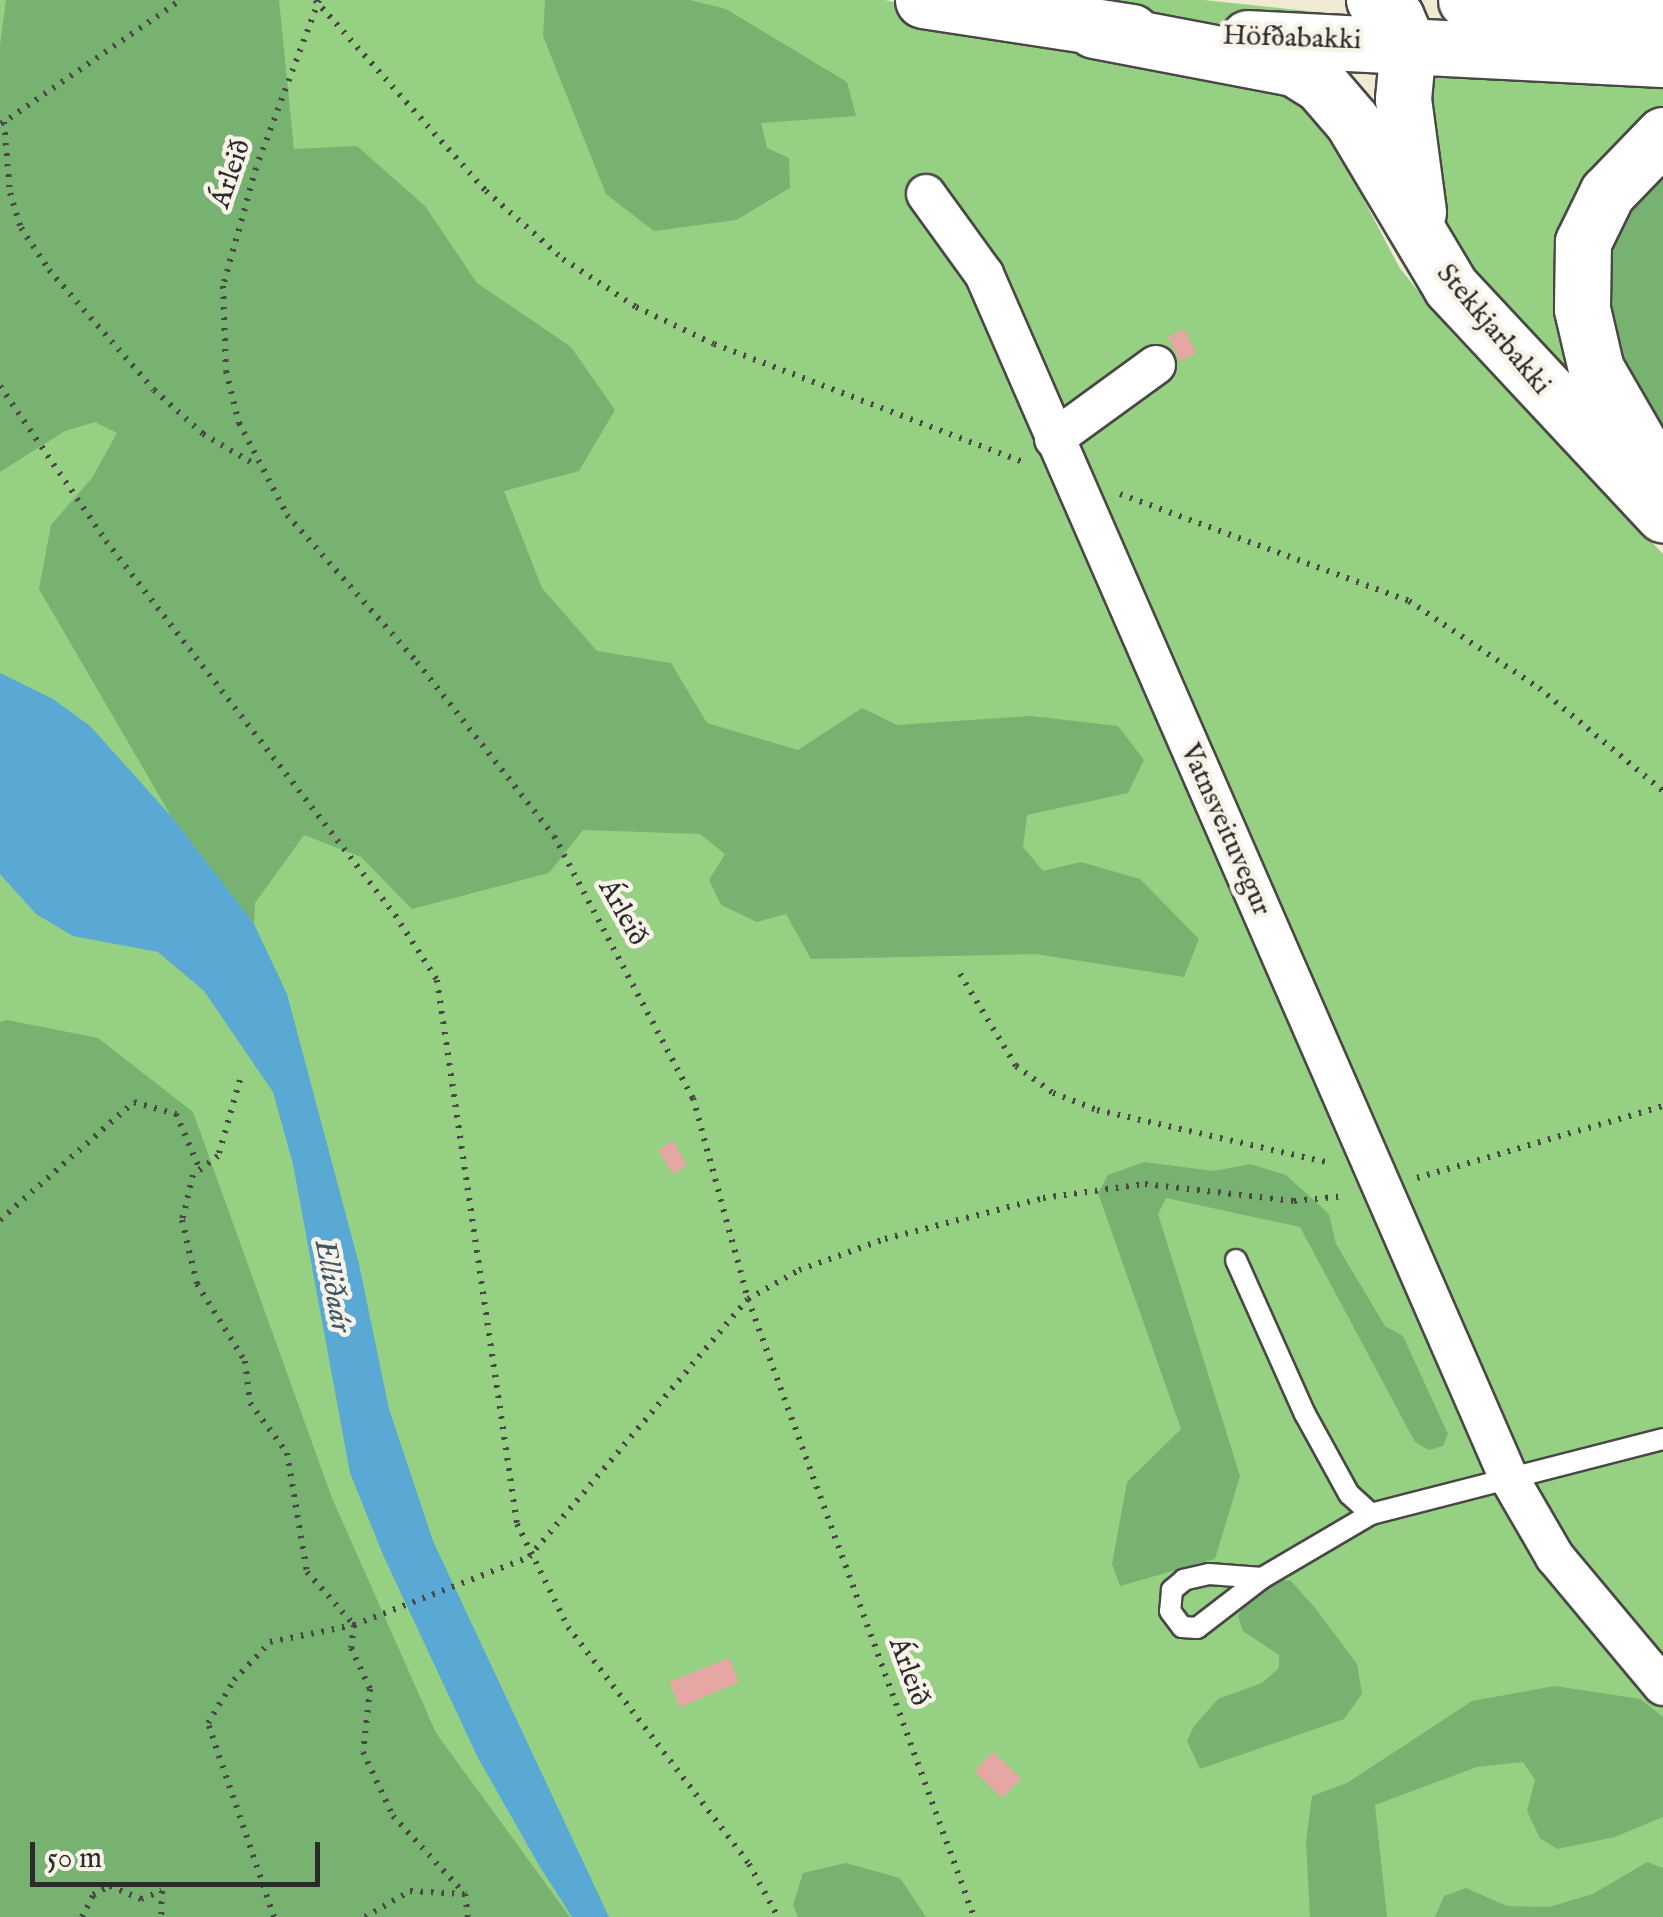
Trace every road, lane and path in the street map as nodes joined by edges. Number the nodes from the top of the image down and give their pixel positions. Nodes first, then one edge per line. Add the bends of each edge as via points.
1 (181, 0) edge
2 (923, 0) edge
3 (1466, 0) edge
4 (318, 2) edge
5 (1663, 11) edge
6 (1396, 21) edge
7 (1094, 30) junction
8 (1663, 59) edge
9 (2, 123) edge
10 (1663, 135) edge
11 (1381, 173) junction
12 (926, 194) dead end
13 (1422, 240) junction
14 (1156, 365) dead end
15 (0, 386) edge
16 (1054, 439) junction
17 (257, 465) junction
18 (1071, 478) junction
19 (1663, 485) edge
20 (1663, 514) edge
21 (1663, 791) edge
22 (960, 974) dead end
23 (240, 1080) dead end
24 (1663, 1106) edge
25 (201, 1172) junction
26 (1379, 1181) junction
27 (0, 1220) edge
28 (1236, 1260) dead end
29 (748, 1299) junction
30 (1663, 1440) edge
31 (1508, 1476) junction
32 (1371, 1514) junction
33 (529, 1557) junction
34 (1262, 1578) dead end
35 (354, 1626) junction
36 (1663, 1686) edge
37 (465, 1894) junction
38 (82, 1917) edge
39 (161, 1917) edge
40 (274, 1917) edge
41 (365, 1917) edge
42 (468, 1917) edge
43 (778, 1917) edge
44 (974, 1917) edge

1 - 9 path
2 - 7 main road, Höfðabakki
3 - 5 main road
4 - 17 path, Árleið via 256,168 223,286 226,371
4 - 18 path via 486,191 563,259 636,307 714,344
6 - 7 main road, Höfðabakki
6 - 8 main road, Höfðabakki
6 - 11 main road
6 - 13 main road, Stekkjarbakki
7 - 11 main road via 1294,68 1321,85 1352,121
9 - 17 path via 10,193 21,228 48,270 154,390 203,434
10 - 19 main road, Stekkjarbakki via 1607,193 1583,242 1582,309 1596,369
11 - 13 main road
12 - 16 street, Vatnsveituvegur via 984,274
13 - 20 main road, Stekkjarbakki via 1451,288 1526,374
14 - 16 street
15 - 33 path via 106,541 395,915 437,980 517,1524
16 - 18 street, Vatnsveituvegur
17 - 29 path, Árleið via 286,516 417,662 554,836 692,1098
18 - 21 path via 1410,602 1539,688
18 - 26 street, Vatnsveituvegur
22 - 26 path via 1016,1066 1053,1093
23 - 25 path via 218,1156
24 - 26 path
25 - 27 path via 176,1114 134,1102
25 - 35 path via 193,1175 182,1220 197,1284 245,1361 250,1403 286,1453 307,1572
26 - 29 path via 1294,1200 1146,1184 1043,1198 885,1239 798,1270
26 - 31 street, Vatnsveituvegur
28 - 32 lane via 1305,1414 1349,1494
29 - 33 path
29 - 44 path, Árleið
30 - 31 lane
31 - 32 lane
31 - 36 street, Vatnsveituvegur via 1555,1557
32 - 34 lane
33 - 35 path
33 - 43 path via 568,1626 749,1864
35 - 37 path via 352,1648 370,1689 364,1752 394,1816
35 - 40 path via 270,1642 234,1680 208,1723
37 - 41 path via 410,1891
37 - 42 path
38 - 39 path via 93,1895 110,1886 140,1899 162,1892

